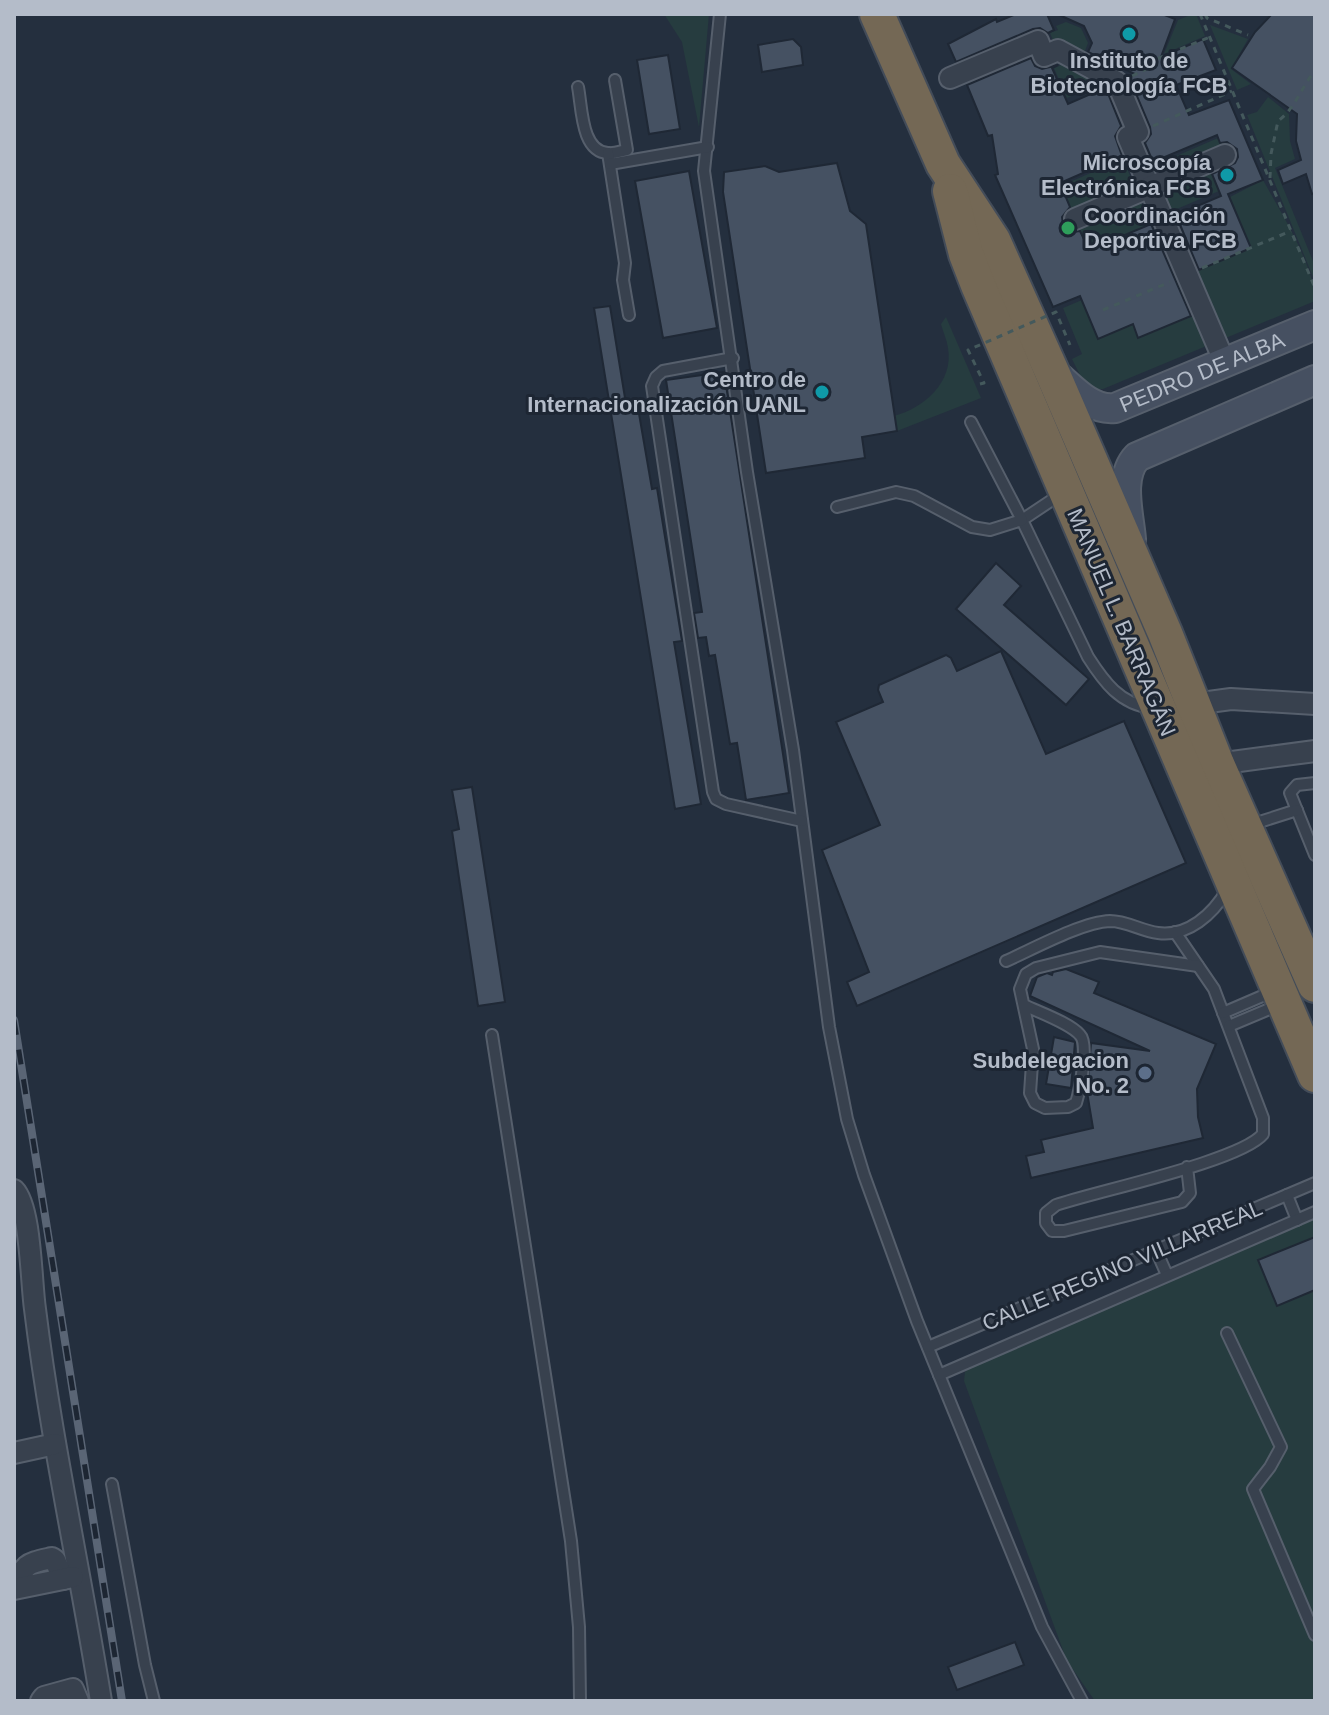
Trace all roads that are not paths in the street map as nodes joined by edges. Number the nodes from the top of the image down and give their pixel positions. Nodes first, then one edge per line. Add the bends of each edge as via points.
1 (720, 14) edge
2 (877, 14) edge
3 (950, 78) dead end
4 (615, 80) dead end
5 (578, 87) dead end
6 (708, 147) junction
7 (1225, 155) dead end
8 (609, 159) junction
9 (943, 164) junction
10 (1150, 187) junction
11 (1075, 219) dead end
12 (629, 315) dead end
13 (1315, 325) edge
14 (733, 358) junction
15 (1061, 358) junction
16 (1225, 363) junction
17 (1315, 380) edge
18 (971, 422) dead end
19 (1066, 490) junction
20 (837, 507) dead end
21 (1022, 520) junction
22 (1132, 557) junction
23 (1194, 704) junction
24 (1315, 704) edge
25 (1159, 709) junction
26 (1315, 751) edge
27 (1217, 764) junction
28 (1315, 783) edge
29 (1297, 810) junction
30 (802, 821) junction
31 (1245, 827) junction
32 (1315, 855) edge
33 (1233, 882) junction
34 (1175, 932) junction
35 (1006, 961) dead end
36 (1198, 966) junction
37 (1315, 985) edge
38 (1282, 996) junction
39 (1024, 1005) junction
40 (1223, 1013) junction
41 (1229, 1026) junction
42 (492, 1035) dead end
43 (1315, 1075) edge
44 (1187, 1167) junction
45 (1315, 1183) edge
46 (14, 1190) edge
47 (1287, 1195) junction
48 (1315, 1212) edge
49 (1297, 1220) junction
50 (1156, 1250) junction
51 (1167, 1275) junction
52 (35, 1309) junction
53 (14, 1314) edge
54 (1227, 1333) dead end
55 (928, 1347) junction
56 (939, 1375) junction
57 (55, 1444) junction
58 (14, 1453) edge
59 (112, 1484) dead end
60 (72, 1578) junction
61 (14, 1589) edge
62 (1315, 1635) edge
63 (41, 1701) edge
64 (78, 1701) edge
65 (101, 1701) edge
66 (154, 1701) edge
67 (580, 1701) edge
68 (1082, 1701) edge

1 - 6 lane
2 - 9 highway, MANUEL L. BARRAGÁN
3 - 10 street via 1038,41 1044,56 1058,50 1117,82 1138,132 1128,137
4 - 8 lane via 627,150
5 - 8 lane via 590,143
6 - 8 lane
6 - 14 lane via 704,171
7 - 10 street
8 - 12 lane
9 - 15 highway, MANUEL L. BARRAGÁN
9 - 19 highway, MANUEL L. BARRAGÁN via 966,254
10 - 11 street
10 - 16 street
13 - 16 street, PEDRO DE ALBA
14 - 30 lane
14 - 30 lane via 663,371 652,386 670,517 716,799
15 - 16 street, PEDRO DE ALBA via 1093,405 1110,409
15 - 22 highway, MANUEL L. BARRAGÁN
17 - 22 street via 1137,457 1127,484
18 - 21 lane
19 - 21 lane
19 - 25 highway, MANUEL L. BARRAGÁN
20 - 21 lane via 896,492 972,527 990,530
21 - 25 lane via 1100,676 1136,706
22 - 23 highway, MANUEL L. BARRAGÁN
23 - 24 street via 1231,699
23 - 27 highway, MANUEL L. BARRAGÁN
25 - 33 highway, MANUEL L. BARRAGÁN
26 - 27 street
27 - 31 highway, MANUEL L. BARRAGÁN
28 - 29 lane via 1292,788
29 - 31 lane
29 - 32 lane
30 - 55 lane via 829,1027 847,1119
31 - 37 highway, MANUEL L. BARRAGÁN
33 - 34 lane via 1208,915
33 - 38 highway, MANUEL L. BARRAGÁN
34 - 35 lane via 1109,921
34 - 36 lane
36 - 39 lane via 1100,952 1026,974 1020,989
36 - 40 lane
38 - 40 lane
38 - 41 lane
38 - 43 highway, MANUEL L. BARRAGÁN
39 - 39 lane via 1073,1029 1085,1043 1079,1094 1068,1107 1045,1108 1030,1093 1033,1049
40 - 41 lane
41 - 44 lane via 1263,1118 1263,1134 1253,1144
42 - 67 lane via 571,1541
44 - 44 lane via 1056,1205 1046,1213 1046,1223 1052,1231 1064,1231 1182,1202 1190,1193
45 - 47 lane, CALLE REGINO VILLARREAL
46 - 52 street via 24,1205
47 - 49 lane
47 - 50 lane, CALLE REGINO VILLARREAL
48 - 49 lane, CALLE REGINO VILLARREAL
49 - 51 lane, CALLE REGINO VILLARREAL
50 - 51 lane
50 - 55 lane, CALLE REGINO VILLARREAL
51 - 56 lane, CALLE REGINO VILLARREAL
52 - 53 street
52 - 57 street
54 - 62 lane via 1281,1447 1253,1489
55 - 56 lane
56 - 68 lane via 1042,1627
57 - 58 street
57 - 60 street
59 - 66 lane
60 - 61 street
60 - 65 street
63 - 64 street via 73,1689

